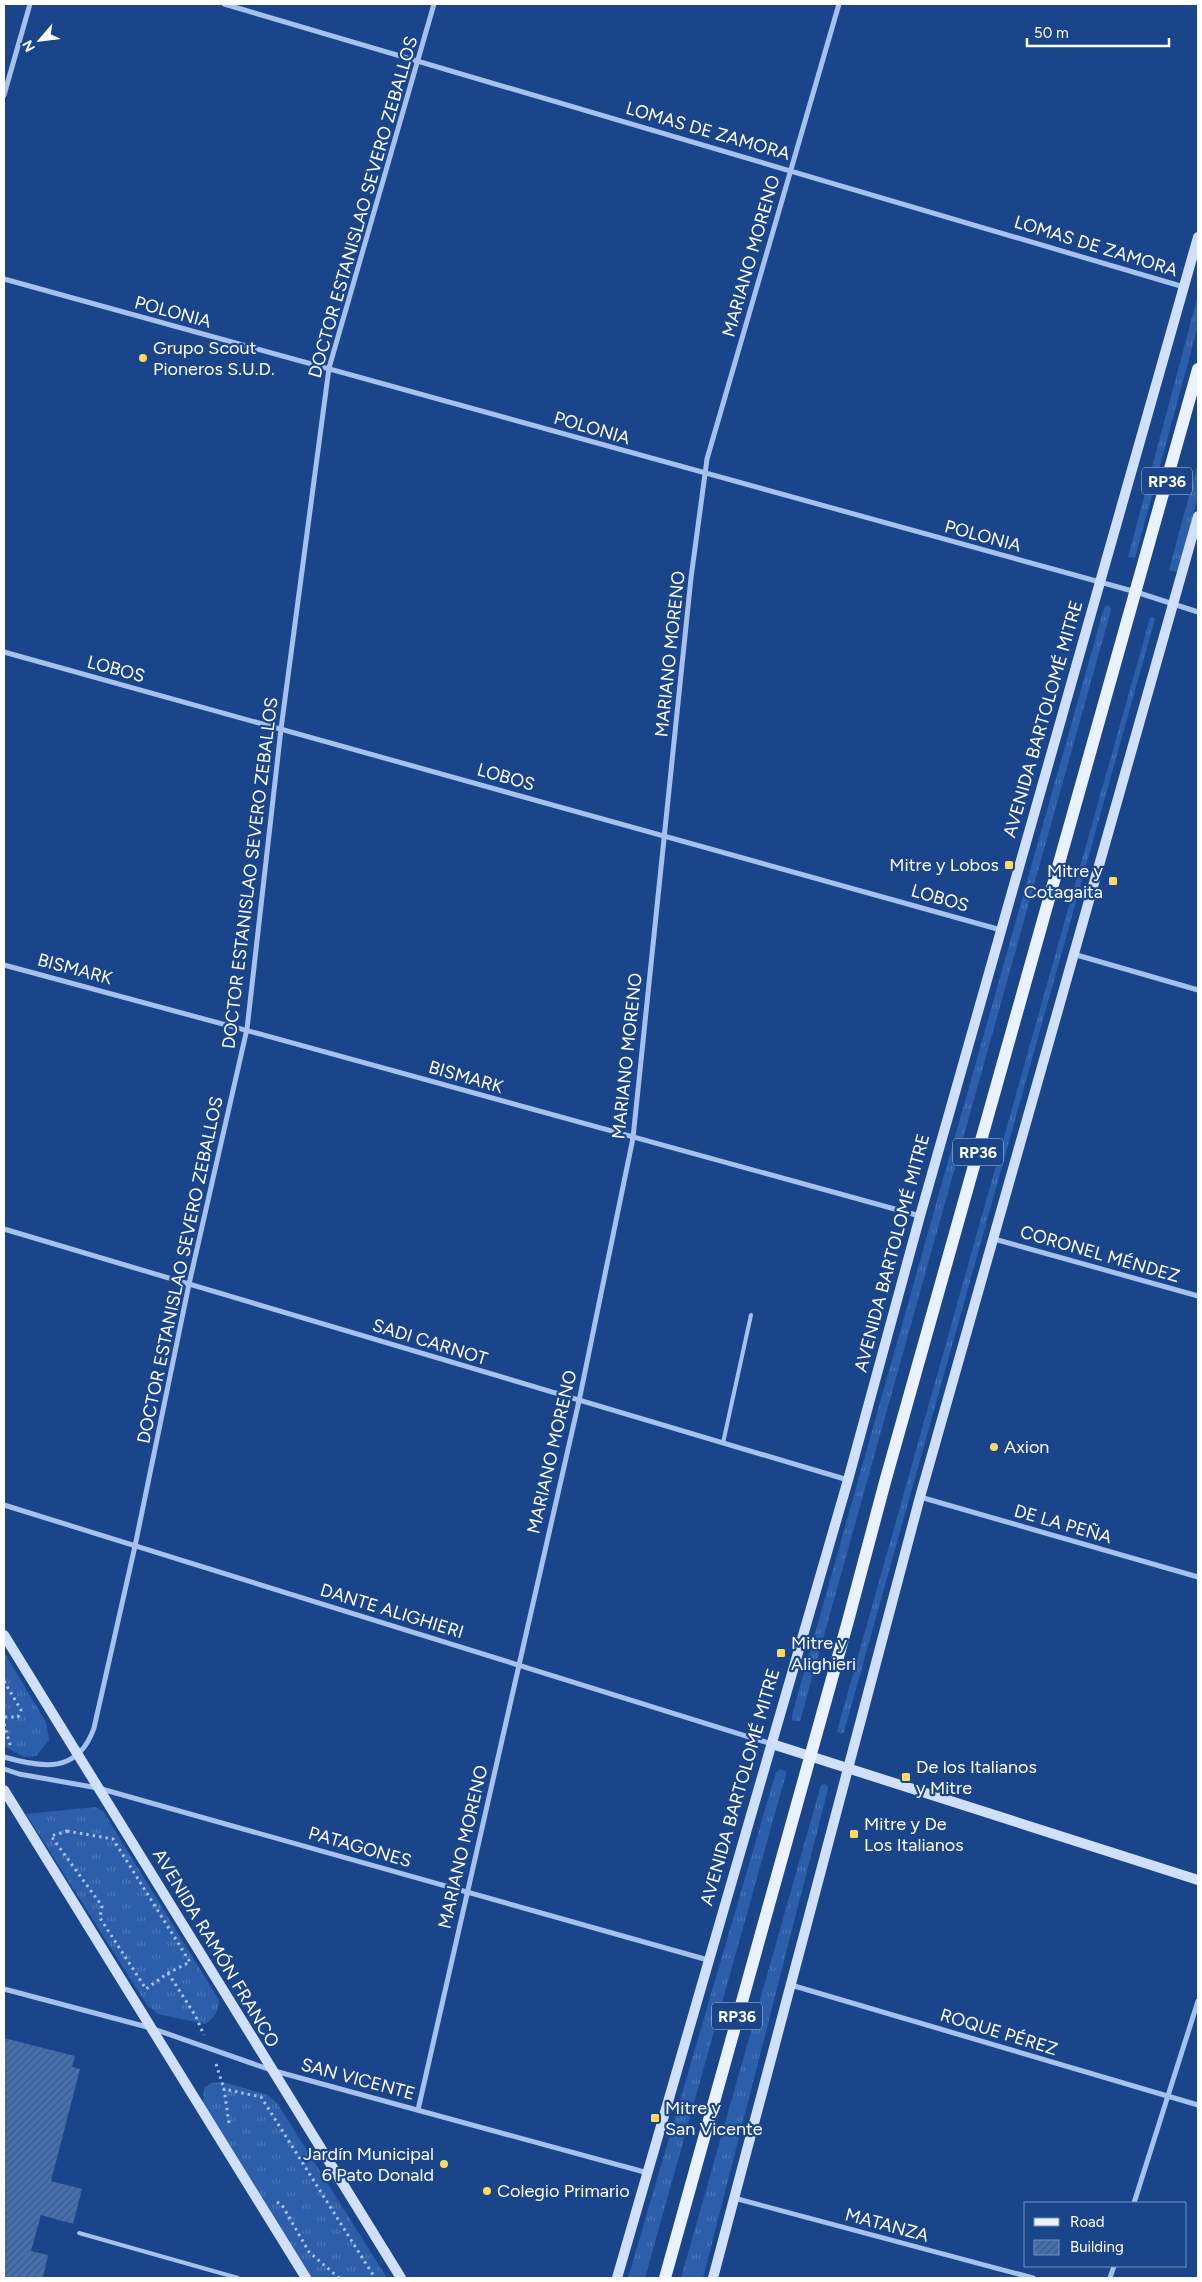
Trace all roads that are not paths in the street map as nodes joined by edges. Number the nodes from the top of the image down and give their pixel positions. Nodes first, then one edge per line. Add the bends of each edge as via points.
1 (30, 4) edge
2 (224, 4) edge
3 (434, 4) edge
4 (839, 4) edge
5 (417, 60) junction
6 (4, 95) edge
7 (790, 169) junction
8 (1198, 237) edge
9 (4, 280) edge
10 (1184, 287) junction
11 (328, 368) junction
12 (1198, 369) edge
13 (704, 474) junction
14 (1198, 516) edge
15 (1100, 583) junction
16 (1136, 592) junction
17 (1173, 604) junction
18 (1198, 612) edge
19 (4, 652) edge
20 (281, 728) junction
21 (665, 836) junction
22 (1001, 930) junction
23 (1072, 954) junction
24 (4, 965) edge
25 (1198, 990) edge
26 (247, 1029) junction
27 (633, 1138) junction
28 (920, 1216) junction
29 (4, 1230) edge
30 (994, 1239) junction
31 (189, 1284) junction
32 (1198, 1296) edge
33 (751, 1315) dead end
34 (579, 1400) junction
35 (723, 1443) junction
36 (848, 1480) junction
37 (920, 1497) junction
38 (4, 1505) edge
39 (134, 1546) junction
40 (1198, 1577) edge
41 (4, 1635) edge
42 (518, 1665) junction
43 (772, 1744) junction
44 (78, 1755) junction
45 (810, 1755) junction
46 (4, 1757) edge
47 (848, 1768) junction
48 (4, 1769) edge
49 (98, 1788) junction
50 (4, 1790) edge
51 (1198, 1880) edge
52 (468, 1892) junction
53 (708, 1960) junction
54 (791, 1984) junction
55 (4, 1990) edge
56 (1198, 2001) edge
57 (151, 2028) junction
58 (271, 2070) junction
59 (1169, 2096) junction
60 (1198, 2105) edge
61 (418, 2110) junction
62 (649, 2173) junction
63 (734, 2197) junction
64 (1134, 2202) edge
65 (79, 2233) dead end
66 (238, 2278) edge
67 (306, 2278) edge
68 (401, 2278) edge
69 (617, 2278) edge
70 (665, 2278) edge
71 (713, 2278) edge
72 (1033, 2278) edge

1 - 6 street
2 - 5 street, LOMAS DE ZAMORA
3 - 5 street, DOCTOR ESTANISLAO SEVERO ZEBALLOS
4 - 7 street, MARIANO MORENO
5 - 7 street, LOMAS DE ZAMORA
5 - 11 street, DOCTOR ESTANISLAO SEVERO ZEBALLOS
7 - 10 street, LOMAS DE ZAMORA
7 - 13 street, MARIANO MORENO
8 - 10 street, AVENIDA BARTOLOMÉ MITRE
9 - 11 street, POLONIA
10 - 15 street, AVENIDA BARTOLOMÉ MITRE
11 - 13 street, POLONIA
11 - 20 street, DOCTOR ESTANISLAO SEVERO ZEBALLOS
12 - 16 main road, RP36
13 - 15 street, POLONIA
13 - 21 street, MARIANO MORENO
14 - 17 street
15 - 16 street, POLONIA
15 - 22 street, AVENIDA BARTOLOMÉ MITRE
16 - 17 street, POLONIA
16 - 45 main road, RP36
17 - 18 street, POLONIA
17 - 23 street
19 - 20 street, LOBOS
20 - 21 street, LOBOS
20 - 26 street, DOCTOR ESTANISLAO SEVERO ZEBALLOS
21 - 22 street, LOBOS
21 - 27 street, MARIANO MORENO
22 - 28 street, AVENIDA BARTOLOMÉ MITRE
23 - 25 street
23 - 30 street
24 - 26 street, BISMARK
26 - 27 street, BISMARK
26 - 31 street, DOCTOR ESTANISLAO SEVERO ZEBALLOS
27 - 28 street, BISMARK
27 - 34 street, MARIANO MORENO
28 - 36 street, AVENIDA BARTOLOMÉ MITRE
29 - 31 street, SADI CARNOT
30 - 32 street, CORONEL MÉNDEZ
30 - 37 street
31 - 34 street, SADI CARNOT
31 - 39 street, DOCTOR ESTANISLAO SEVERO ZEBALLOS
33 - 35 lane
34 - 35 street, SADI CARNOT
34 - 42 street, MARIANO MORENO
35 - 36 street, SADI CARNOT
36 - 43 street, AVENIDA BARTOLOMÉ MITRE
37 - 40 street, DE LA PEÑA
37 - 47 street
38 - 39 street, DANTE ALIGHIERI
39 - 42 street, DANTE ALIGHIERI
39 - 44 street, DOCTOR ESTANISLAO SEVERO ZEBALLOS via 94,1728
41 - 44 street, AVENIDA RAMÓN FRANCO
42 - 43 street, DANTE ALIGHIERI
42 - 52 street, MARIANO MORENO
43 - 45 street
43 - 53 street, AVENIDA BARTOLOMÉ MITRE
44 - 46 street via 56,1765 45,1766
44 - 49 street, AVENIDA RAMÓN FRANCO
45 - 47 street
45 - 70 main road, RP36
47 - 51 street
47 - 54 street
48 - 49 street, PATAGONES
49 - 52 street, PATAGONES
49 - 58 street, AVENIDA RAMÓN FRANCO
50 - 57 street
52 - 53 street, PATAGONES
52 - 61 street, MARIANO MORENO
53 - 62 street, AVENIDA BARTOLOMÉ MITRE
54 - 59 street, ROQUE PÉREZ
54 - 63 street
55 - 57 street, SAN VICENTE
56 - 59 street
57 - 58 street, SAN VICENTE
57 - 67 street
58 - 61 street, SAN VICENTE
58 - 68 street, AVENIDA RAMÓN FRANCO
59 - 60 street, ROQUE PÉREZ
59 - 64 street
61 - 62 street, SAN VICENTE
62 - 69 street, AVENIDA BARTOLOMÉ MITRE
63 - 71 street
63 - 72 street, MATANZA
65 - 66 lane

